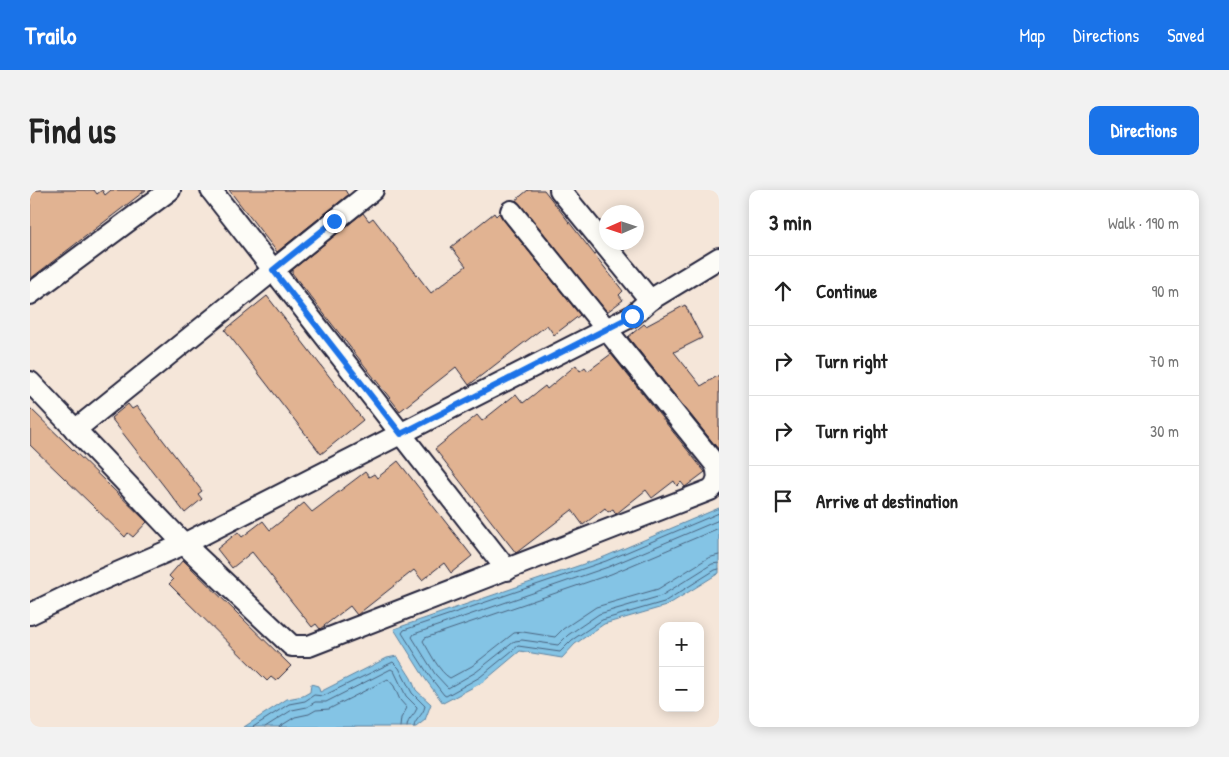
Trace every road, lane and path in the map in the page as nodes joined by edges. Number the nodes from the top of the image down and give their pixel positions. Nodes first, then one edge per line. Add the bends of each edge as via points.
1 (170, 190) edge
2 (211, 190) edge
3 (372, 190) edge
4 (560, 190) edge
5 (511, 210) dead end
6 (719, 258) edge
7 (273, 270) junction
8 (30, 294) edge
9 (650, 300) junction
10 (606, 329) junction
11 (30, 382) edge
12 (75, 430) junction
13 (401, 434) junction
14 (184, 544) junction
15 (507, 570) junction
16 (30, 614) edge

1 - 8 street
2 - 7 street
3 - 7 street
4 - 9 street
5 - 10 street
6 - 9 street
7 - 12 street
7 - 13 street
9 - 10 street via 632,316
10 - 13 street
10 - 15 street via 715,464 717,483 706,493
11 - 12 street
12 - 14 street
13 - 14 street
13 - 15 street
14 - 15 street via 292,646 309,646
14 - 16 street

